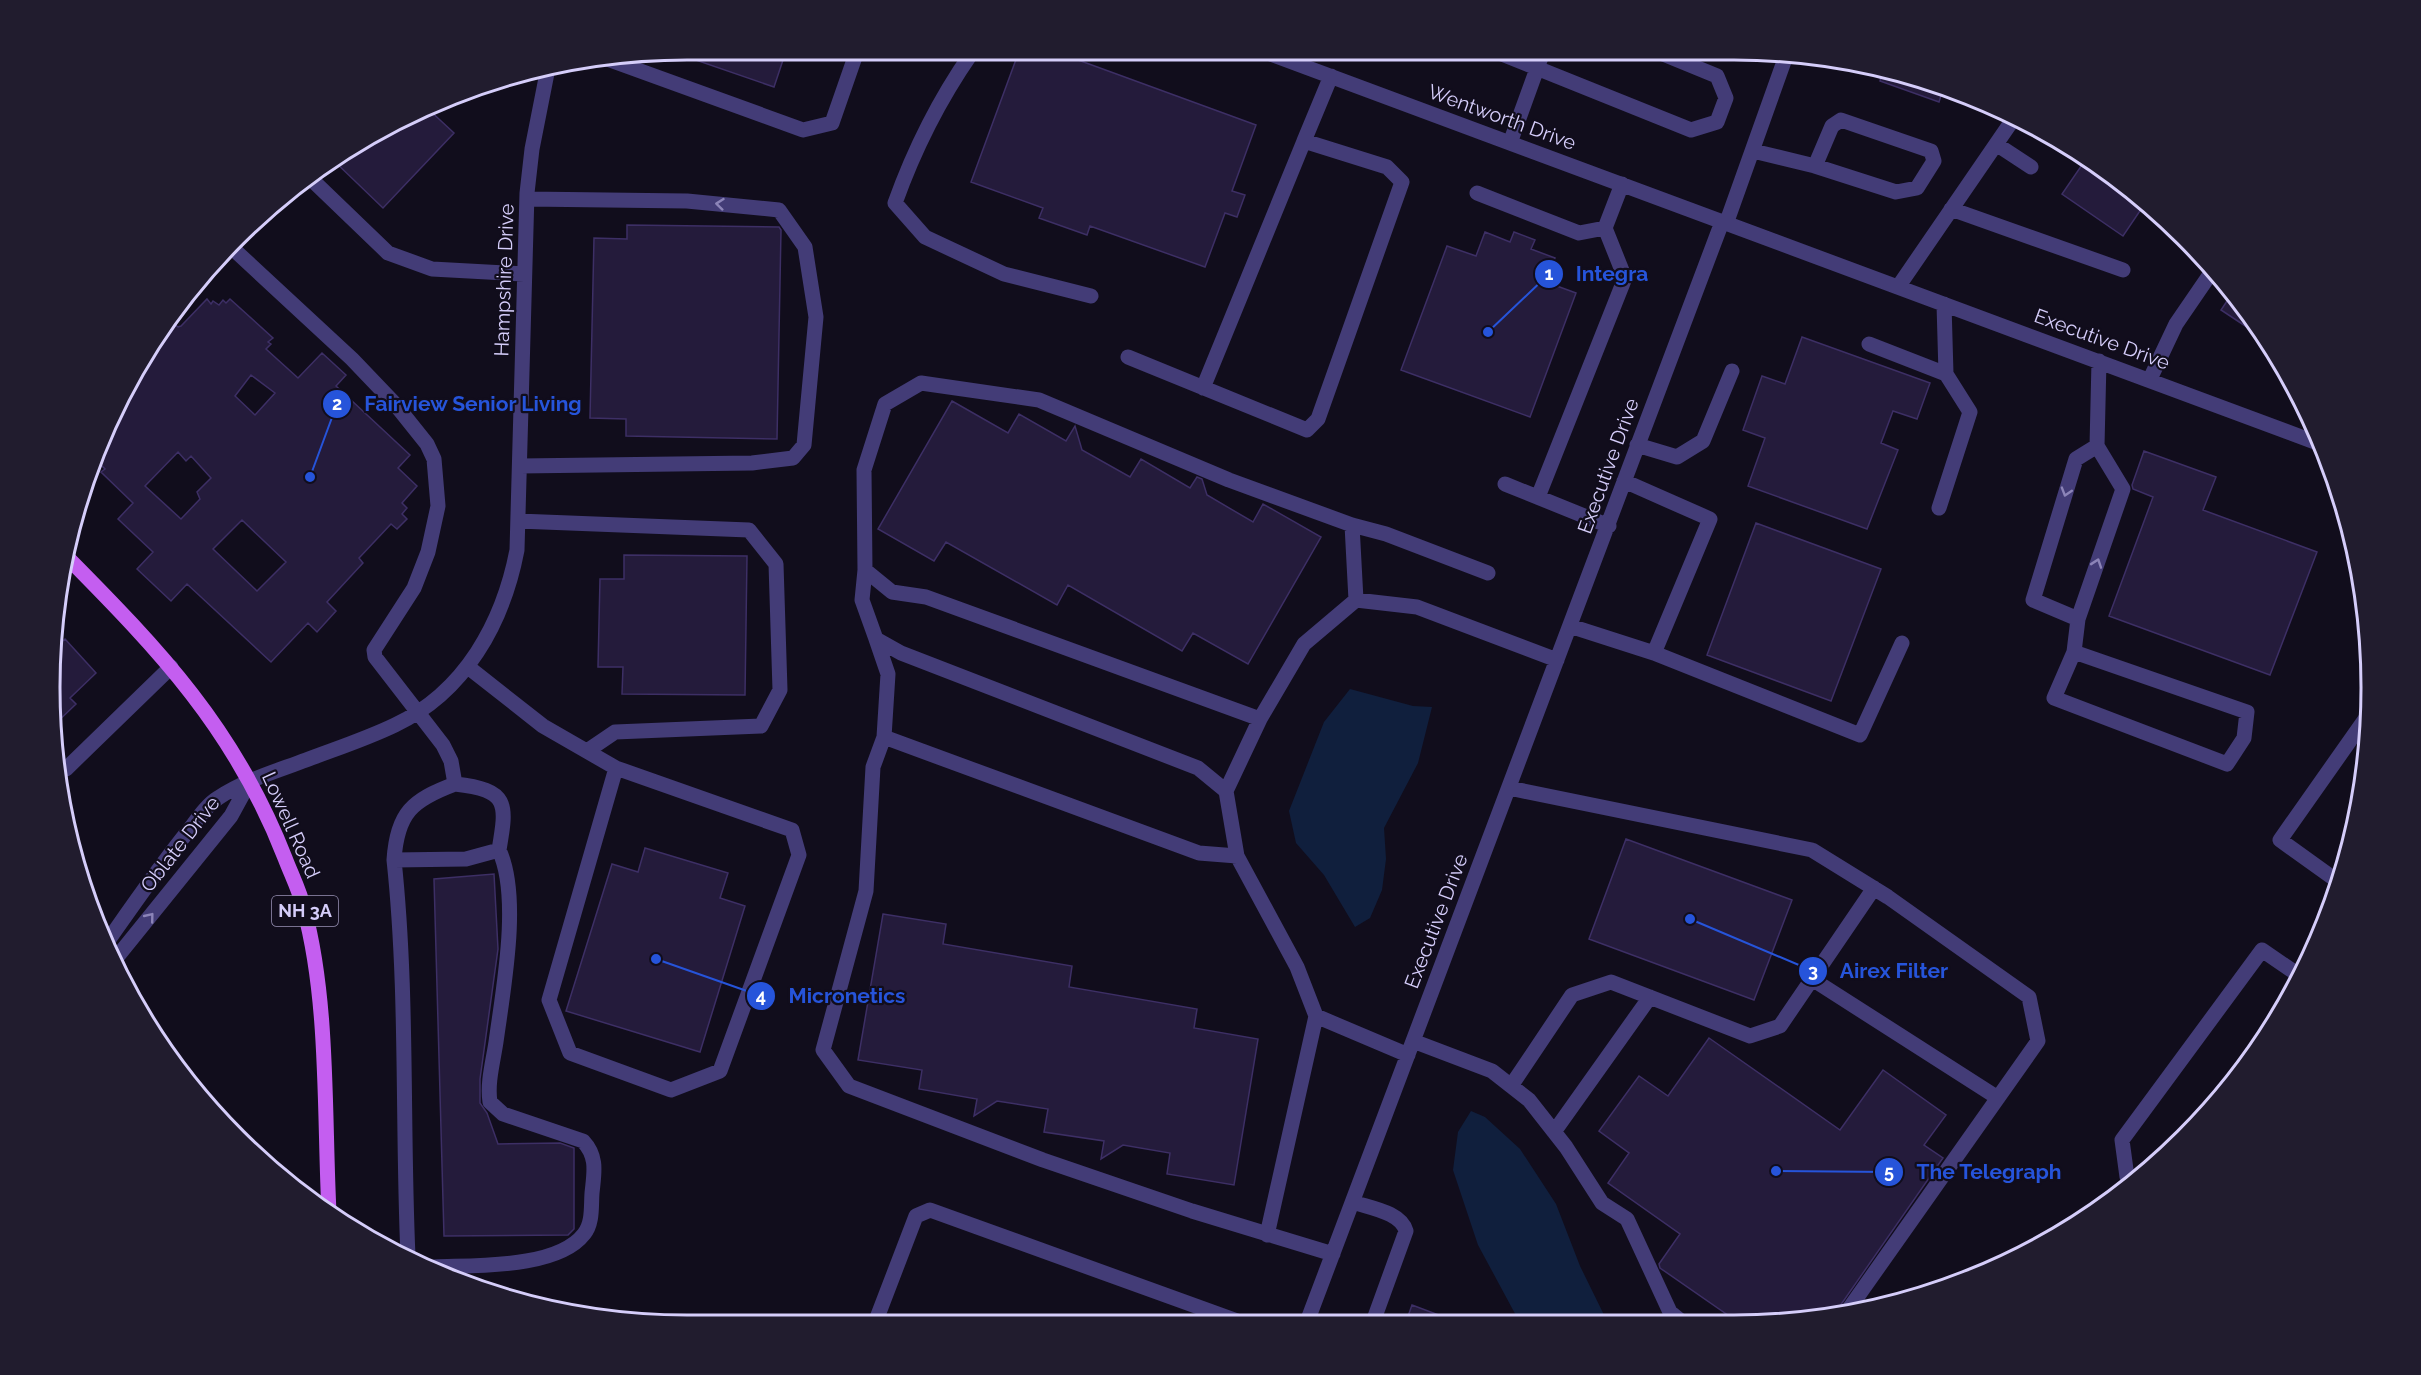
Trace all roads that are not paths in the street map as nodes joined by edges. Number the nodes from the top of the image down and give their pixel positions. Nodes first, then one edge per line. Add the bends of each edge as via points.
1 (854, 60) edge
2 (967, 60) edge
3 (1287, 60) edge
4 (1519, 60) edge
5 (1540, 60) edge
6 (1678, 60) edge
7 (1784, 62) edge
8 (620, 64) edge
9 (1538, 67) junction
10 (1331, 76) junction
11 (542, 77) edge
12 (2010, 124) edge
13 (1304, 141) junction
14 (1510, 143) junction
15 (1996, 144) junction
16 (1753, 151) junction
17 (1815, 166) junction
18 (2031, 167) dead end
19 (315, 183) edge
20 (1622, 184) junction
21 (1477, 193) dead end
22 (527, 199) junction
23 (1951, 209) junction
24 (1724, 223) junction
25 (1605, 228) junction
26 (237, 252) edge
27 (2123, 270) dead end
28 (524, 274) junction
29 (2208, 278) edge
30 (1898, 287) junction
31 (1091, 296) dead end
32 (1944, 304) junction
33 (1869, 344) dead end
34 (1128, 357) dead end
35 (2099, 361) junction
36 (1732, 371) dead end
37 (1946, 374) junction
38 (2150, 379) junction
39 (1203, 388) junction
40 (2310, 440) edge
41 (1638, 445) junction
42 (2097, 446) junction
43 (520, 466) junction
44 (1624, 481) junction
45 (1505, 484) dead end
46 (1538, 497) junction
47 (1939, 508) dead end
48 (519, 521) junction
49 (1352, 525) junction
50 (1609, 526) junction
51 (72, 563) edge
52 (865, 570) junction
53 (1488, 573) dead end
54 (1356, 600) junction
55 (2078, 619) junction
56 (1570, 626) junction
57 (876, 639) junction
58 (1902, 643) dead end
59 (2074, 652) junction
60 (1654, 653) junction
61 (1557, 660) junction
62 (171, 667) junction
63 (468, 667) junction
64 (417, 713) junction
65 (1260, 719) junction
66 (2360, 726) edge
67 (884, 736) junction
68 (587, 751) junction
69 (616, 768) junction
70 (66, 769) dead end
71 (250, 781) junction
72 (455, 784) junction
73 (1509, 788) junction
74 (1226, 791) junction
75 (499, 850) junction
76 (1237, 856) junction
77 (393, 860) junction
78 (2331, 878) edge
79 (1874, 888) junction
80 (112, 936) edge
81 (120, 954) edge
82 (2293, 971) edge
83 (1812, 979) junction
84 (1650, 997) junction
85 (1316, 1016) junction
86 (1411, 1048) junction
87 (1511, 1086) junction
88 (1998, 1098) junction
89 (1554, 1132) junction
90 (2127, 1175) edge
91 (329, 1201) edge
92 (1353, 1202) junction
93 (1267, 1235) junction
94 (408, 1249) edge
95 (1333, 1254) junction
96 (446, 1266) edge
97 (1853, 1304) edge
98 (878, 1315) edge
99 (1215, 1315) edge
100 (1310, 1315) edge
101 (1376, 1315) edge
102 (1674, 1315) edge

1 - 8 street via 832,123 803,130
2 - 31 street via 909,163 895,203 925,237 1004,274
3 - 10 street, Wentworth Drive
4 - 9 street
5 - 9 street
6 - 9 street via 1717,76 1726,98 1717,122 1691,130
7 - 16 street
9 - 14 street
10 - 13 street
10 - 14 street, Wentworth Drive
11 - 22 street, Hampshire Drive
12 - 15 street
13 - 39 street
13 - 39 street via 1387,167 1401,182 1318,419 1307,430
14 - 20 street, Wentworth Drive
15 - 18 street
15 - 23 street
16 - 17 street
16 - 24 street
17 - 17 street via 1896,192 1917,188 1934,160 1931,151 1841,120 1832,126
19 - 28 street via 388,253 432,269
20 - 24 street, Wentworth Drive
20 - 25 street
21 - 25 street via 1579,233
22 - 28 street, Hampshire Drive
43 -> 22 street via 752,463 793,458 804,446 816,317 805,247 778,210 687,201
23 - 27 street
23 - 30 street
24 - 30 street, Executive Drive
24 - 41 street, Executive Drive
25 - 46 street via 1625,278
26 - 64 street via 395,404 434,459 438,506 428,552 414,588 374,650 375,657
28 - 43 street, Hampshire Drive
29 - 38 street via 2176,324
30 - 32 street, Executive Drive
32 - 35 street, Executive Drive
32 - 37 street
33 - 37 street
34 - 39 street
35 - 38 street, Executive Drive
35 - 42 street
36 - 41 street via 1703,441 1677,457
37 - 47 street via 1970,412
38 - 40 street, Executive Drive
41 - 44 street, Executive Drive
55 -> 42 street via 2123,489
42 -> 55 street via 2076,459 2033,600
43 - 48 street, Hampshire Drive
44 - 50 street, Executive Drive
44 - 60 street via 1710,519
45 - 46 street
46 - 50 street
48 - 63 street, Hampshire Drive via 506,596
48 - 68 street via 749,530 776,564 780,690 760,726 615,732
49 - 52 street via 1228,480 1039,400 921,383 885,404 864,470
49 - 53 street
49 - 54 street
50 - 56 street, Executive Drive
51 - 62 main road, Lowell Road / NH 3A
52 - 57 street via 862,600
52 - 65 street via 892,592 926,597
54 - 61 street via 1417,607
54 - 65 street via 1304,644
55 - 59 street
56 - 60 street
56 - 61 street, Executive Drive
57 - 67 street via 888,674
57 - 74 street via 901,653 1198,768
58 - 60 street via 1860,735
59 - 59 street via 2054,698 2227,764 2244,738 2247,712
61 - 73 street, Executive Drive
62 - 70 street
62 - 71 main road, Lowell Road / NH 3A via 217,726
63 - 64 street, Hampshire Drive
63 - 68 street via 543,726
64 - 71 street, Hampshire Drive via 365,738
64 - 72 street via 443,744
65 - 74 street
66 - 78 street via 2280,840
67 - 76 street via 1199,853
67 - 93 street via 873,768 866,891 823,1050 849,1086 1043,1160
68 - 69 street
69 - 69 street via 792,830 799,855 720,1071 671,1090 570,1053 549,1000
71 - 80 street, Oblate Drive via 217,798 197,820
81 -> 71 street, Oblate Drive via 231,816
71 - 91 main road, Lowell Road / NH 3A via 304,907 315,961
72 - 75 street via 472,786 500,799 505,808
72 - 77 street via 433,792 401,818
73 - 79 street via 1812,850
73 - 86 street, Executive Drive
74 - 76 street
75 - 77 street via 466,859
75 - 96 street via 510,893 490,1102 503,1114 583,1142 590,1149 594,1161 590,1220 577,1241 524,1263
76 - 85 street via 1297,967
77 - 94 street via 402,933
79 - 83 street
79 - 88 street via 2029,998 2038,1041
82 - 90 street via 2262,950 2122,1140
83 - 84 street via 1780,1026 1750,1036
83 - 88 street
84 - 87 street via 1611,982 1572,995
84 - 89 street
85 - 86 street
85 - 93 street
86 - 87 street via 1492,1071
86 - 92 street, Executive Drive
87 - 89 street
88 - 97 street
89 - 102 street via 1602,1203 1627,1219
92 - 95 street, Executive Drive
92 - 101 street via 1396,1217 1404,1223 1406,1231
93 - 95 street
95 - 100 street, Executive Drive
98 - 99 street via 916,1216 930,1210

